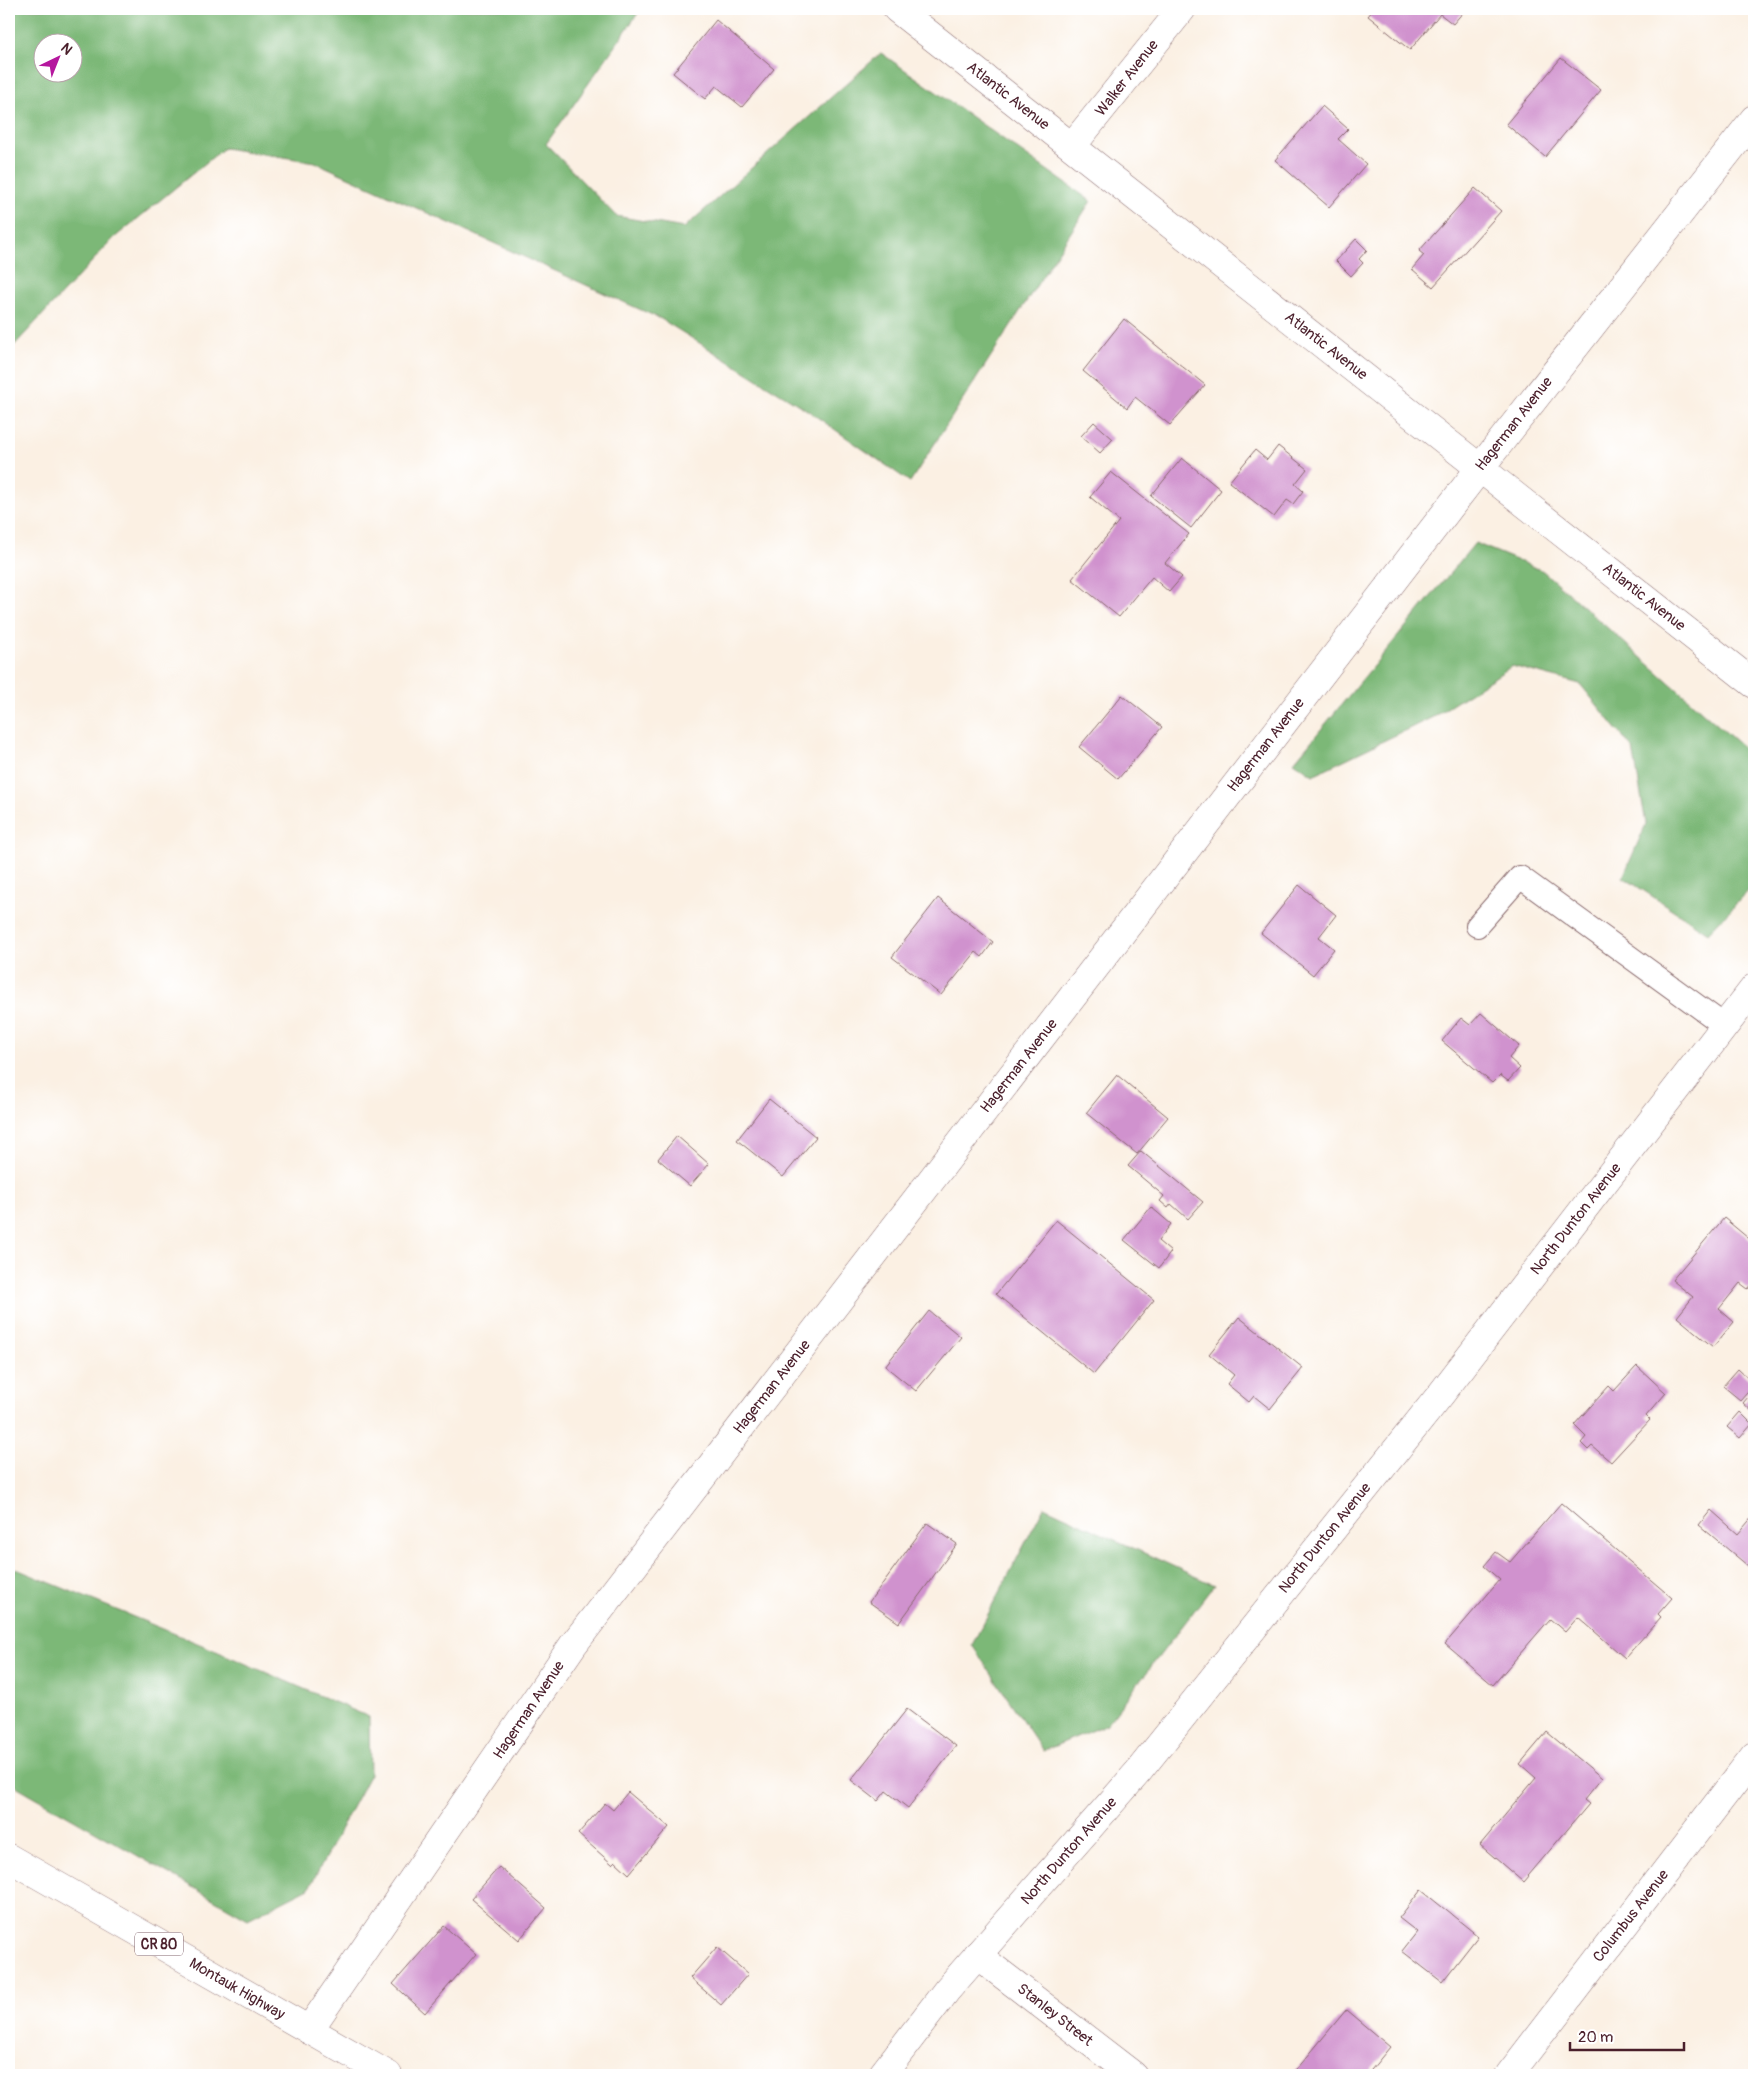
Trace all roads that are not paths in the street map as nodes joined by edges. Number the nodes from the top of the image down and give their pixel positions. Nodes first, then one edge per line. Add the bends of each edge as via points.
1 (897, 9) edge
2 (1182, 9) edge
3 (1754, 119) edge
4 (1072, 146) junction
5 (1480, 468) junction
6 (1754, 684) edge
7 (1477, 926) dead end
8 (1754, 988) edge
9 (1725, 1026) junction
10 (1754, 1756) edge
11 (9, 1858) edge
12 (978, 1955) junction
13 (309, 2030) junction
14 (388, 2075) edge
15 (882, 2075) edge
16 (1133, 2075) edge
17 (1509, 2075) edge

1 - 4 street, Atlantic Avenue
2 - 4 street, Walker Avenue
3 - 5 street, Hagerman Avenue
4 - 5 street, Atlantic Avenue
5 - 6 street, Atlantic Avenue
5 - 13 street, Hagerman Avenue via 573,1645
7 - 9 lane via 1520,877
8 - 9 street, North Dunton Avenue
9 - 12 street, North Dunton Avenue via 1441,1394 1138,1772
10 - 17 street, Columbus Avenue
11 - 13 street, Montauk Highway / CR 80
12 - 15 street, North Dunton Avenue
12 - 16 street, Stanley Street
13 - 14 street, Montauk Highway / CR 80

